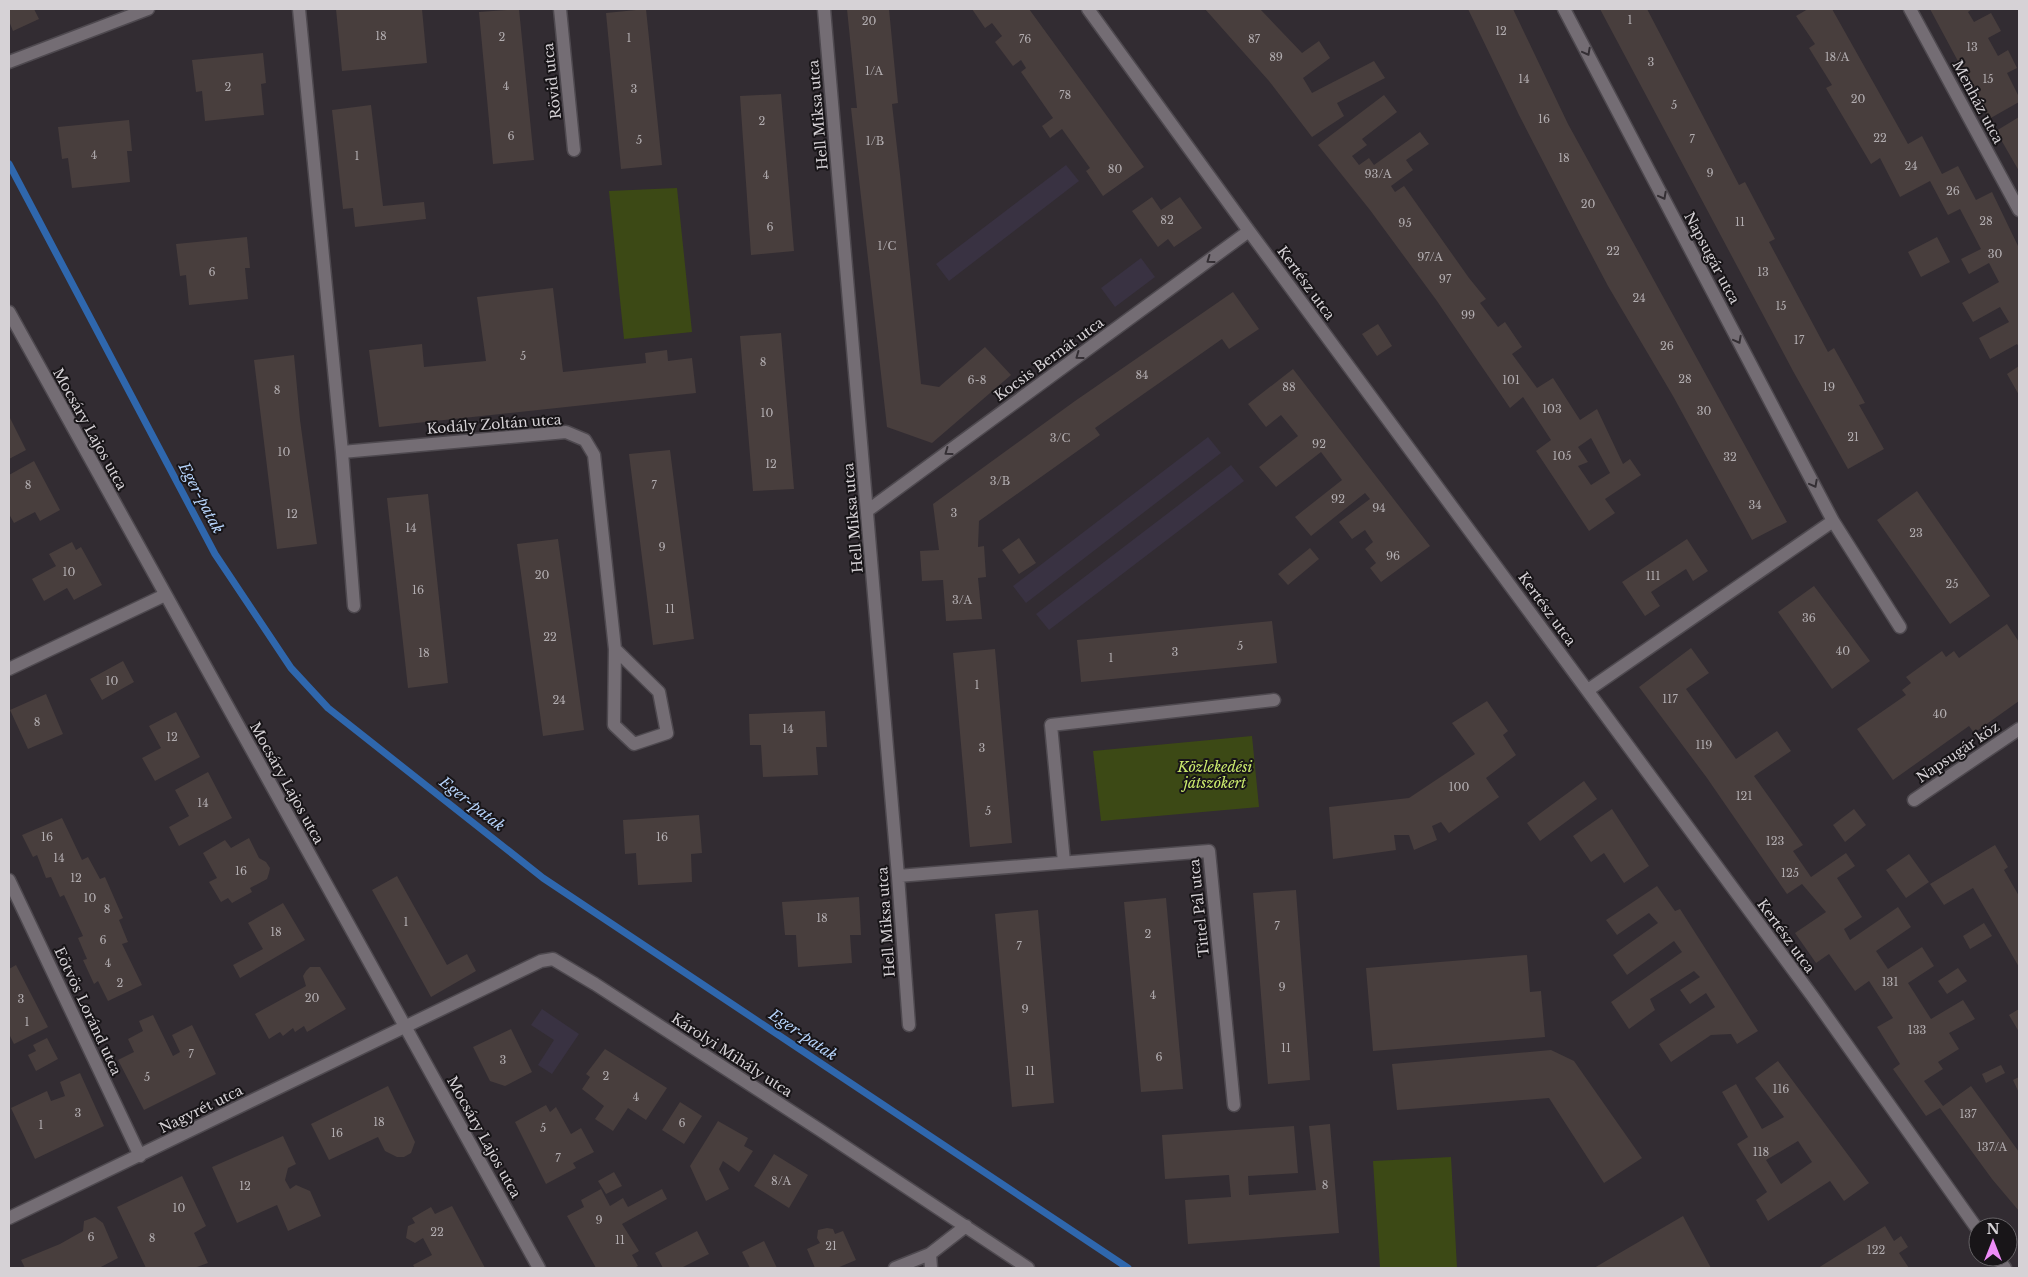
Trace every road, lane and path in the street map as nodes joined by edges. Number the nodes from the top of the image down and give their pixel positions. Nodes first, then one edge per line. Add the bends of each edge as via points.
1 (148, 9) edge
2 (299, 9) edge
3 (560, 9) edge
4 (824, 9) edge
5 (1088, 9) edge
6 (1564, 9) edge
7 (1910, 9) edge
8 (9, 62) edge
9 (574, 150) dead end
10 (2019, 210) edge
11 (1249, 231) junction
12 (9, 312) edge
13 (342, 452) junction
14 (868, 511) junction
15 (1833, 521) junction
16 (165, 595) junction
17 (354, 606) dead end
18 (1900, 627) dead end
19 (615, 649) junction
20 (9, 669) edge
21 (1588, 690) junction
22 (1274, 700) dead end
23 (2019, 730) edge
24 (1914, 800) dead end
25 (1064, 862) junction
26 (898, 876) junction
27 (9, 880) edge
28 (909, 1026) dead end
29 (406, 1027) junction
30 (1234, 1105) dead end
31 (140, 1156) junction
32 (1969, 1217) edge
33 (9, 1218) edge
34 (966, 1226) junction
35 (930, 1254) junction
36 (539, 1268) edge
37 (895, 1268) edge
38 (931, 1268) edge
39 (1028, 1268) edge

1 - 8 street
2 - 13 street
3 - 9 street, Rövid utca
4 - 14 street, Hell Miksa utca
5 - 11 street, Kertész utca
6 -> 15 street, Napsugár utca
7 - 10 street, Menház utca
11 -> 14 street, Kocsis Bernát utca
11 - 21 street, Kertész utca
12 - 16 street, Mocsáry Lajos utca
13 - 17 street
13 - 19 street, Kodály Zoltán utca via 566,432 584,440 594,455
14 - 26 street, Hell Miksa utca
15 - 18 street, Napsugár utca
15 - 21 street
16 - 20 street
16 - 29 street, Mocsáry Lajos utca
19 - 19 street, Kodály Zoltán utca via 614,724 634,744 667,733 659,692
21 - 32 street, Kertész utca via 1813,997
22 - 25 street via 1051,724
23 - 24 street, Napsugár köz
25 - 26 street, Tittel Pál utca
25 - 30 street, Tittel Pál utca via 1209,851
26 - 28 street, Hell Miksa utca
27 - 31 street, Eötvös Loránd utca
29 - 31 street, Nagyrét utca
29 - 34 street, Károlyi Mihály utca via 541,961 553,959
29 - 36 street, Mocsáry Lajos utca
31 - 33 street, Nagyrét utca
34 - 35 street
34 - 39 street, Károlyi Mihály utca
35 - 37 street
35 - 38 street

